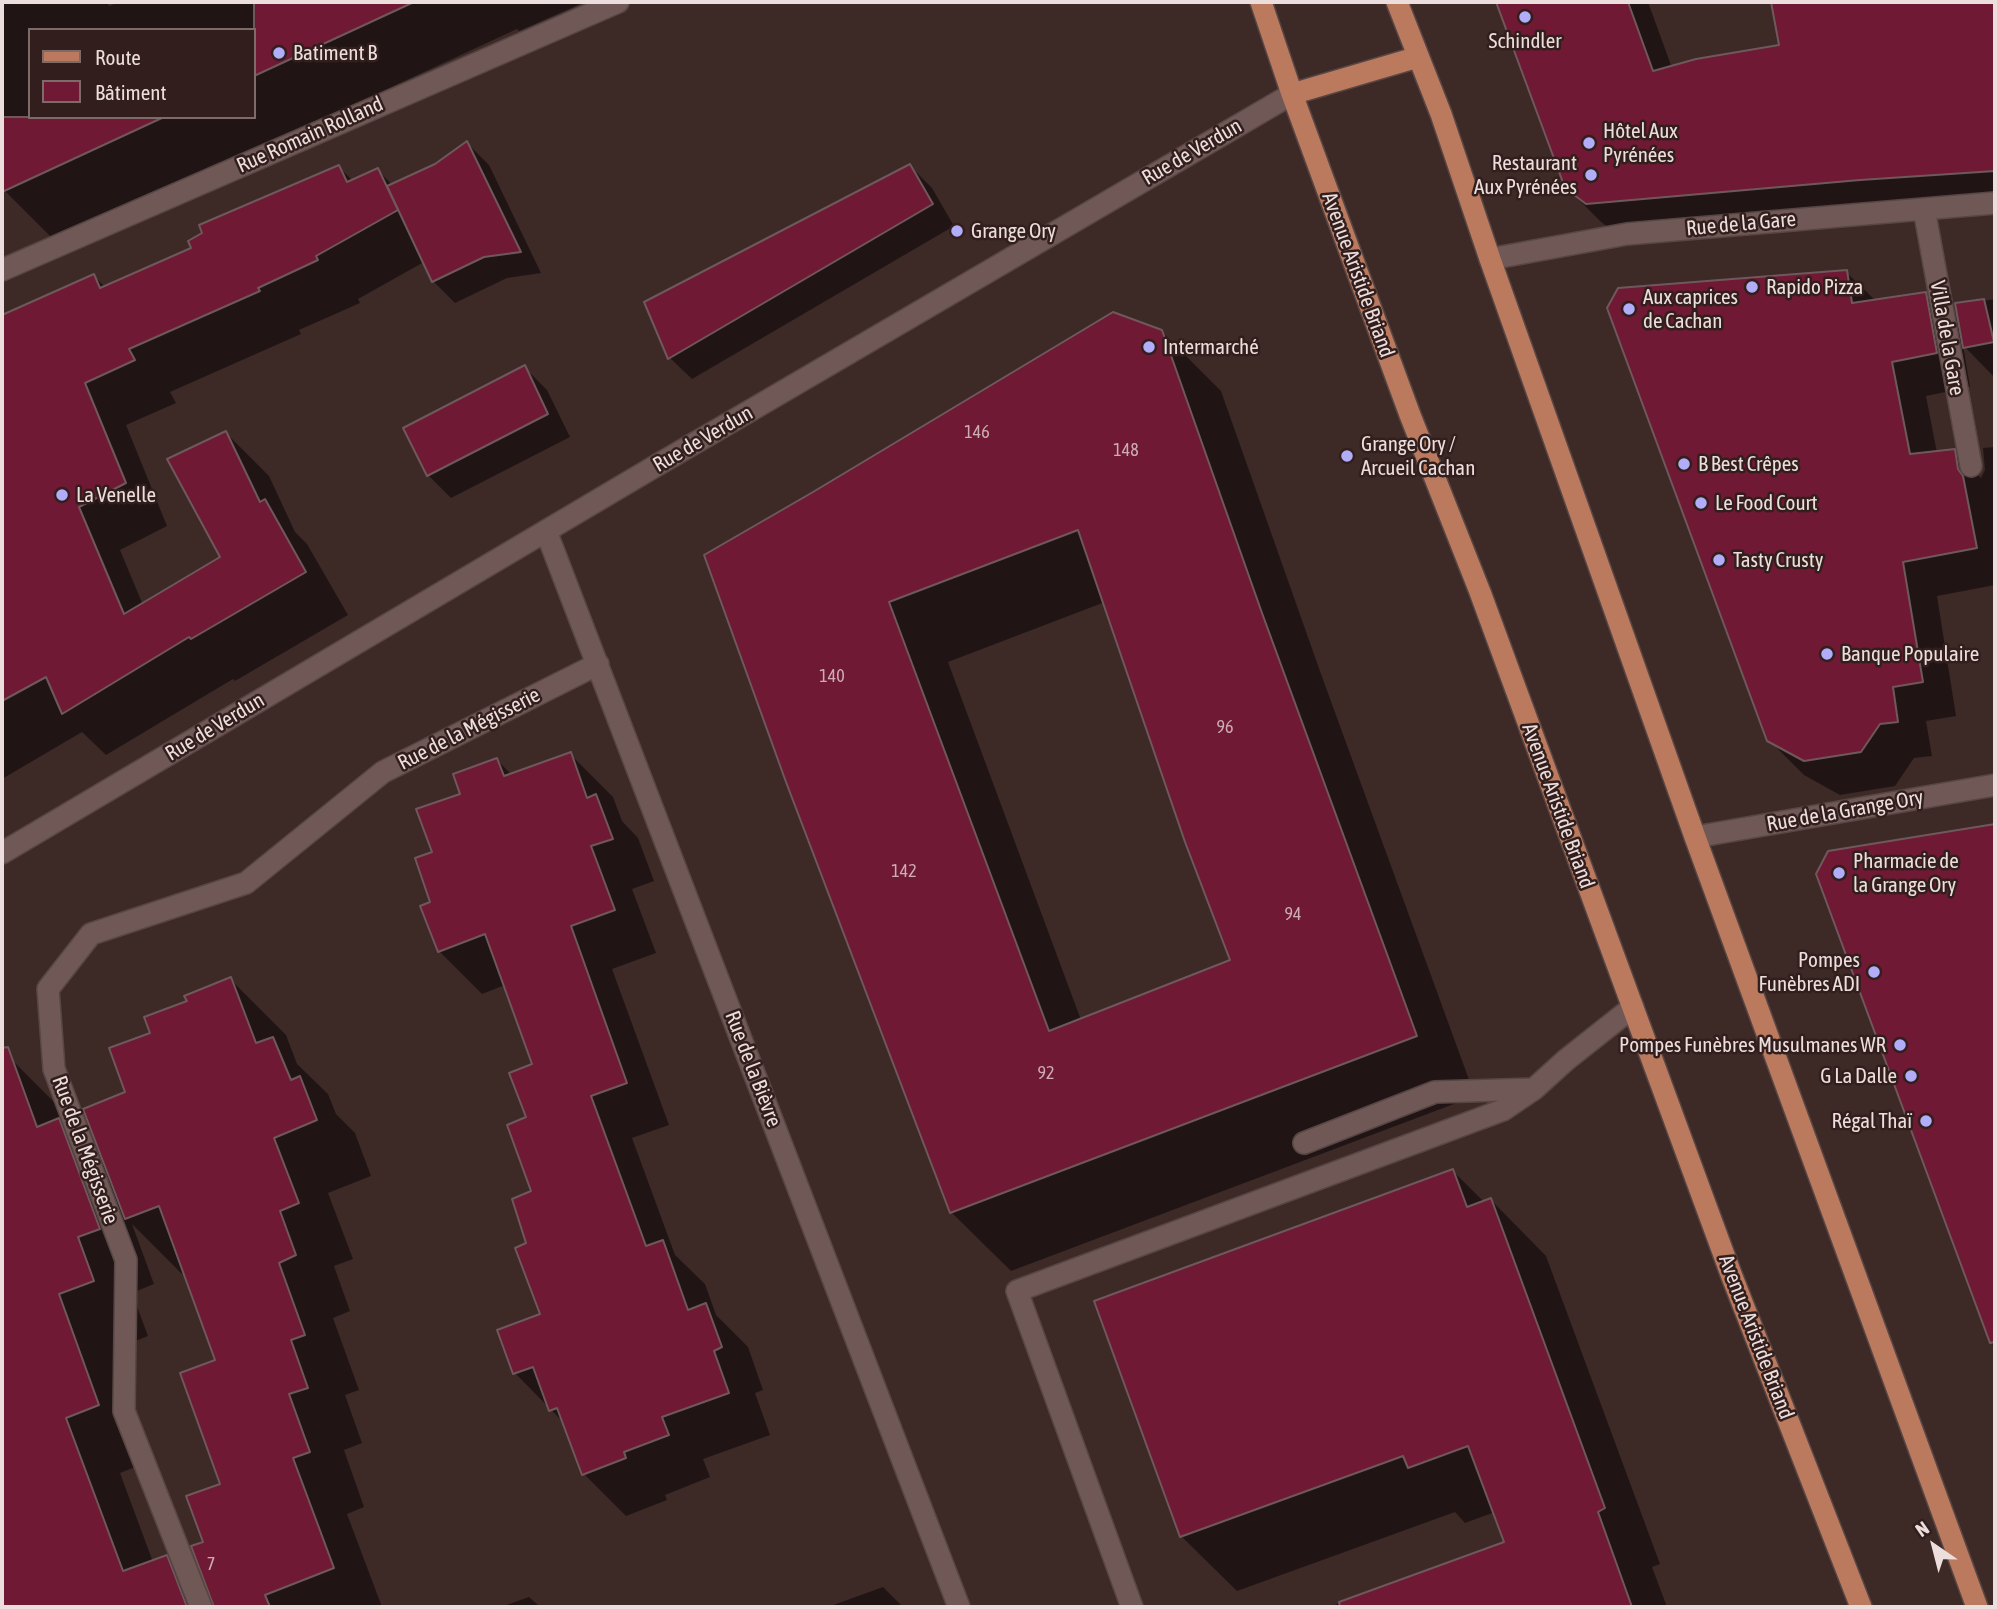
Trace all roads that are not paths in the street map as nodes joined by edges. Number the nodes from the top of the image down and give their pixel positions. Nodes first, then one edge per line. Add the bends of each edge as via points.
1 (618, 2) edge
2 (1261, 2) edge
3 (1397, 2) edge
4 (1418, 57) junction
5 (1292, 94) junction
6 (1995, 204) edge
7 (1924, 209) junction
8 (1490, 259) junction
9 (2, 270) edge
10 (1971, 466) dead end
11 (546, 531) junction
12 (598, 664) junction
13 (1995, 785) edge
14 (1695, 837) junction
15 (2, 853) edge
16 (1633, 1007) junction
17 (1534, 1089) junction
18 (1304, 1143) dead end
19 (201, 1607) edge
20 (959, 1607) edge
21 (1132, 1607) edge
22 (1861, 1607) edge
23 (1977, 1607) edge

1 - 9 street, Rue Romain Rolland
2 - 5 main road, Avenue Aristide Briand
3 - 4 main road
4 - 5 main road, Rue de Verdun
4 - 8 main road
5 - 11 street, Rue de Verdun
5 - 16 main road, Avenue Aristide Briand
6 - 7 street, Rue de la Gare
7 - 8 street, Rue de la Gare via 1627,234
7 - 10 street, Villa de la Gare
8 - 14 main road
11 - 12 street, Rue de la Bièvre
11 - 15 street, Rue de Verdun
12 - 19 street, Rue de la Mégisserie via 383,772 246,883 92,934 48,989 54,1069 126,1259 124,1411
12 - 20 street, Rue de la Bièvre
13 - 14 street, Rue de la Grange Ory
14 - 23 main road
16 - 17 street
16 - 22 main road, Avenue Aristide Briand
17 - 18 street via 1435,1092
17 - 21 street via 1503,1110 1017,1291

